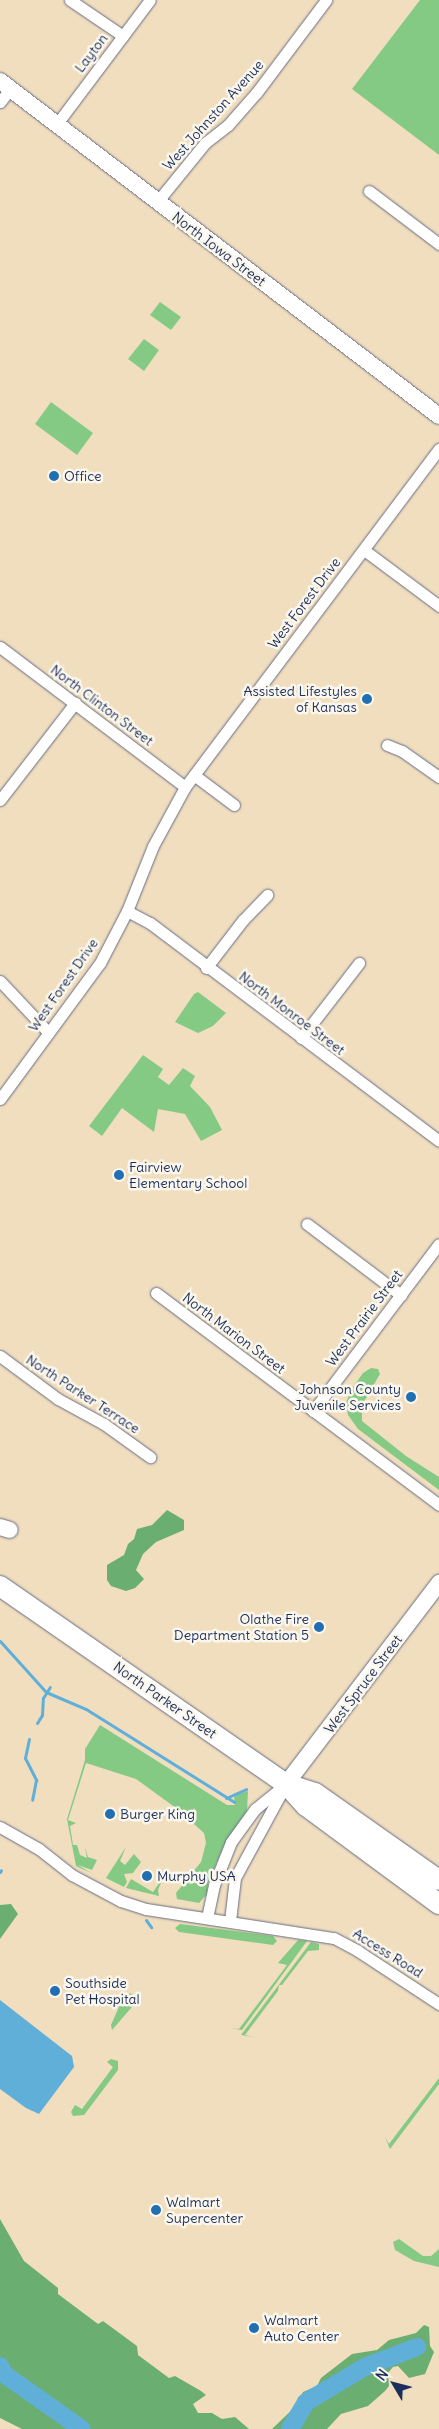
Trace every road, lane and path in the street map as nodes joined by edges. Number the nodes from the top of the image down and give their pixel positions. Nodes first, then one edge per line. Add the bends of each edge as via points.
1 (70, 0) edge
2 (150, 0) edge
3 (324, 1) edge
4 (123, 36) junction
5 (5, 85) edge
6 (0, 102) edge
7 (56, 124) junction
8 (369, 191) dead end
9 (157, 202) junction
10 (439, 244) edge
11 (439, 416) edge
12 (439, 449) edge
13 (364, 550) junction
14 (439, 606) edge
15 (0, 647) edge
16 (75, 704) junction
17 (387, 745) dead end
18 (194, 775) junction
19 (439, 778) edge
20 (185, 787) junction
21 (0, 800) edge
22 (234, 805) dead end
23 (267, 894) dead end
24 (127, 911) junction
25 (359, 963) dead end
26 (206, 968) junction
27 (0, 981) edge
28 (49, 1033) junction
29 (301, 1038) junction
30 (0, 1099) edge
31 (439, 1141) edge
32 (307, 1224) dead end
33 (439, 1244) edge
34 (156, 1293) dead end
35 (400, 1295) junction
36 (0, 1356) edge
37 (313, 1411) junction
38 (150, 1457) dead end
39 (439, 1505) edge
40 (439, 1583) edge
41 (0, 1586) edge
42 (286, 1784) junction
43 (0, 1827) edge
44 (439, 1880) edge
45 (439, 1904) edge
46 (207, 1918) junction
47 (230, 1921) junction
48 (439, 2004) edge

1 - 4 street
2 - 4 street, Layton
3 - 9 street, West Johnston Avenue via 257,92 228,125 205,143
4 - 7 street, Layton
5 - 6 street
5 - 7 street, North Iowa Street
7 - 9 street, North Iowa Street
8 - 10 street
9 - 11 street, North Iowa Street
12 - 13 street, West Forest Drive
13 - 14 street
13 - 18 street, West Forest Drive
15 - 16 street, North Clinton Street
16 - 20 street, North Clinton Street
16 - 21 street
17 - 19 street via 402,751
18 - 20 street, West Forest Drive
18 - 22 street
20 - 24 street, West Forest Drive via 153,846
23 - 26 street
24 - 26 street, North Monroe Street via 150,923
24 - 28 street, West Forest Drive via 100,963
25 - 29 street
26 - 29 street, North Monroe Street
27 - 28 street
28 - 30 street, West Forest Drive
29 - 31 street, North Monroe Street
32 - 35 street
33 - 35 street, West Prairie Street
34 - 37 street, North Marion Street
35 - 37 street, West Prairie Street
36 - 38 street, North Parker Terrace via 58,1399 104,1424
37 - 39 street, North Marion Street
40 - 42 street, West Spruce Street
41 - 42 highway, North Parker Street
42 - 44 highway, North Parker Street via 315,1793
42 - 45 highway, North Parker Street via 306,1806
42 - 46 street via 255,1809 231,1842 214,1885
42 - 47 street via 235,1878
43 - 46 street, Access Road via 39,1849 72,1875 121,1901 146,1909
46 - 47 street, Access Road
47 - 48 street, Access Road via 334,1938

